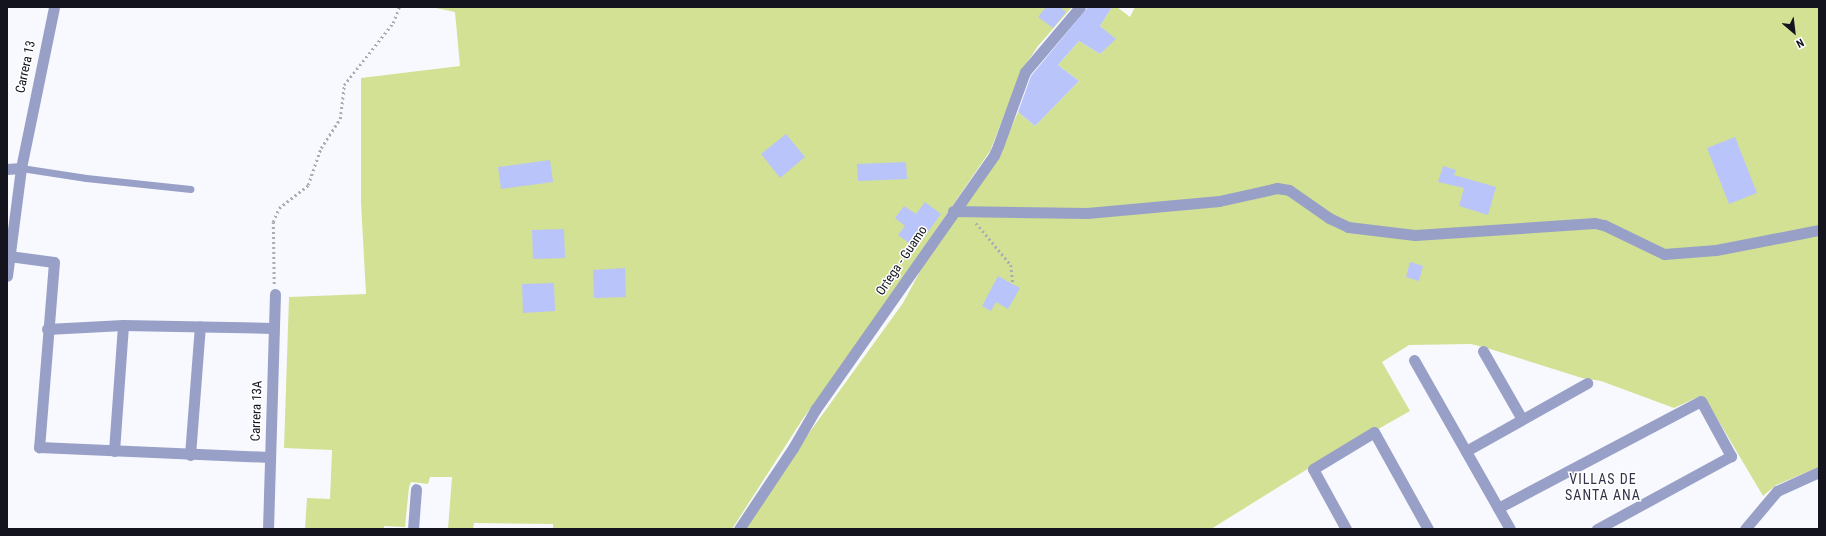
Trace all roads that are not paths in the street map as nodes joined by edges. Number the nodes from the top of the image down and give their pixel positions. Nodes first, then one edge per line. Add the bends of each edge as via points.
1 (54, 7) edge
2 (1080, 7) edge
3 (21, 168) junction
4 (7, 169) edge
5 (190, 189) dead end
6 (953, 211) junction
7 (1819, 230) edge
8 (9, 241) edge
9 (9, 256) junction
10 (7, 276) edge
11 (275, 294) road end
12 (123, 325) junction
13 (200, 326) junction
14 (273, 328) junction
15 (47, 329) junction
16 (1483, 352) dead end
17 (1414, 360) dead end
18 (1587, 383) dead end
19 (1522, 420) junction
20 (114, 451) junction
21 (1466, 451) junction
22 (190, 455) junction
23 (270, 457) junction
24 (1819, 472) edge
25 (416, 489) dead end
26 (1498, 508) junction
27 (1426, 528) edge
28 (268, 529) edge
29 (413, 529) edge
30 (740, 529) edge
31 (1346, 529) edge
32 (1510, 529) edge
33 (1598, 529) edge
34 (1745, 529) edge

1 - 3 street, Carrera 13
2 - 6 street, Ortega - Guamo via 1025,72 998,146
3 - 4 street
3 - 5 lane
3 - 8 street, Carrera 13
6 - 7 street via 1087,213 1219,201 1277,188 1290,190 1329,218 1348,227 1415,235 1595,223 1664,254 1716,250
6 - 30 street, Ortega - Guamo via 815,410
8 - 9 street, Carrera 13
9 - 10 street, Carrera 13
9 - 15 street via 54,262
11 - 14 street, Carrera 13A
12 - 13 street
12 - 15 street
12 - 20 street
13 - 14 street
13 - 22 street
14 - 23 street, Carrera 13A
15 - 20 street via 39,447
16 - 19 street
17 - 21 street
18 - 19 street
19 - 21 street
20 - 22 street
21 - 26 street
22 - 23 street
23 - 28 street, Carrera 13A
24 - 34 street via 1777,491
25 - 29 street
26 - 32 street
26 - 33 street via 1701,401 1731,456
27 - 31 street via 1374,432 1313,469

